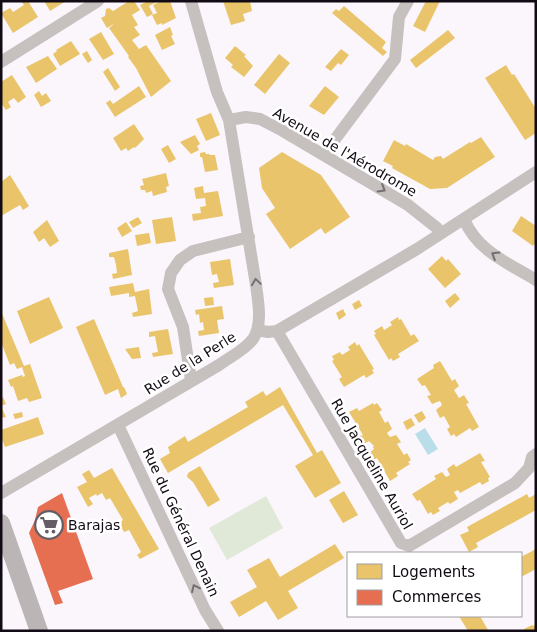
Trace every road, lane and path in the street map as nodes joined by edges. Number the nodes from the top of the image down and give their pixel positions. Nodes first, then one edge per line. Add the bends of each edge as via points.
1 (98, 1) edge
2 (191, 1) edge
3 (408, 1) edge
4 (1, 62) edge
5 (229, 120) junction
6 (324, 154) junction
7 (536, 172) edge
8 (464, 218) junction
9 (440, 234) junction
10 (249, 237) junction
11 (536, 280) edge
12 (256, 330) junction
13 (277, 331) junction
14 (191, 380) junction
15 (118, 425) junction
16 (536, 454) edge
17 (1, 493) edge
18 (1, 523) edge
19 (38, 631) edge
20 (218, 631) edge

1 - 4 street
2 - 5 street via 217,92
3 - 6 street via 399,17 395,59
5 - 6 street, Avenue de l'Aérodrome via 260,119
5 - 10 street
6 -> 9 street, Avenue de l'Aérodrome via 408,205
7 - 8 street
8 - 9 street
11 -> 8 street via 484,248
9 - 13 street
12 -> 10 street via 259,312
10 - 14 street via 193,251 170,273 168,288 183,327
12 - 13 street
12 - 14 street, Rue de la Perle via 253,339 243,349
13 - 16 street, Rue Jacqueline Auriol via 401,543 409,546 515,483 529,468
14 - 15 street, Rue de la Perle
15 - 17 street, Rue de la Perle
20 -> 15 street, Rue du Général Denain via 205,610
18 - 19 main road

